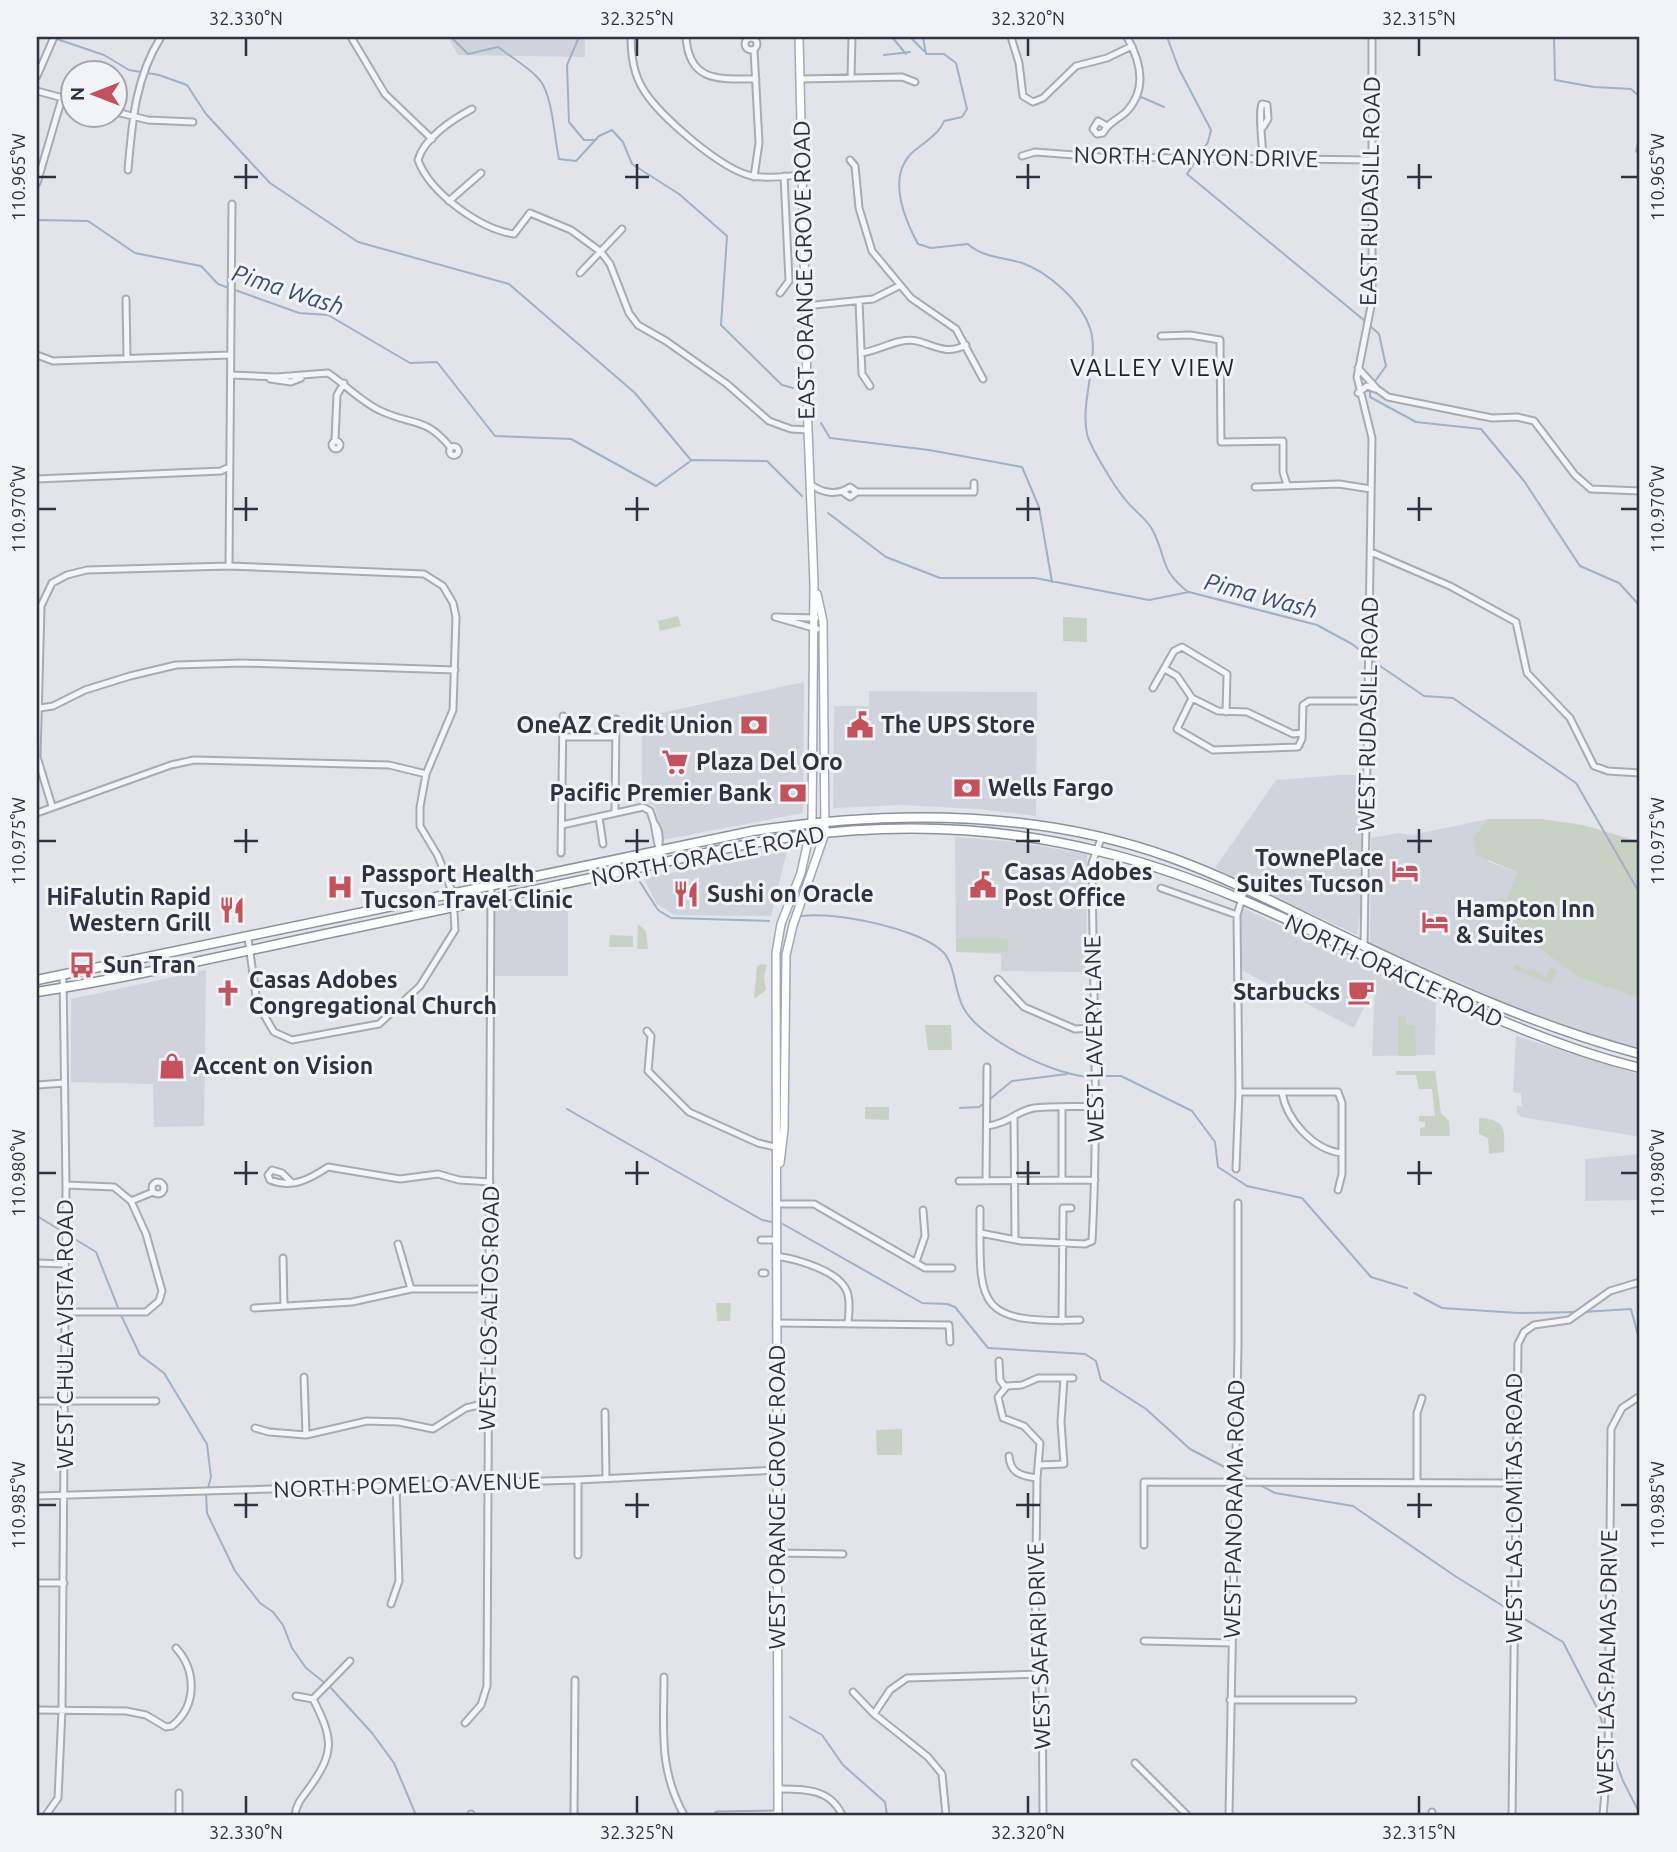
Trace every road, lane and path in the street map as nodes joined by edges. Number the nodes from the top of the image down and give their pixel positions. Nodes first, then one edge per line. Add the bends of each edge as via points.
1 (54, 37) edge
2 (161, 37) edge
3 (351, 37) edge
4 (631, 37) edge
5 (687, 37) edge
6 (799, 37) edge
7 (852, 37) edge
8 (1012, 37) edge
9 (1127, 37) edge
10 (1372, 37) edge
11 (1132, 46) junction
12 (754, 50) dead end
13 (37, 76) edge
14 (851, 78) junction
15 (756, 79) junction
16 (800, 79) junction
17 (915, 82) dead end
18 (37, 91) edge
19 (60, 98) edge
20 (60, 106) edge
21 (472, 109) dead end
22 (132, 117) junction
23 (192, 122) dead end
24 (1105, 125) dead end
25 (1263, 127) dead end
26 (432, 139) junction
27 (1022, 156) dead end
28 (850, 160) dead end
29 (1263, 160) junction
30 (1372, 160) junction
31 (128, 170) dead end
32 (481, 173) dead end
33 (802, 175) junction
34 (784, 176) junction
35 (754, 177) junction
36 (37, 183) edge
37 (449, 201) junction
38 (232, 204) dead end
39 (622, 229) dead end
40 (601, 252) junction
41 (580, 273) dead end
42 (899, 286) junction
43 (780, 293) dead end
44 (126, 299) dead end
45 (859, 301) junction
46 (805, 306) junction
47 (1161, 336) dead end
48 (966, 345) junction
49 (861, 353) junction
50 (37, 355) edge
51 (230, 355) junction
52 (127, 357) junction
53 (1358, 367) junction
54 (231, 376) junction
55 (983, 379) dead end
56 (344, 383) junction
57 (870, 386) dead end
58 (1378, 390) junction
59 (1359, 393) junction
60 (808, 430) junction
61 (335, 440) dead end
62 (451, 448) dead end
63 (229, 467) junction
64 (37, 479) edge
65 (974, 483) dead end
66 (809, 484) junction
67 (1287, 485) junction
68 (1255, 487) dead end
69 (1371, 489) junction
70 (1640, 491) edge
71 (822, 492) junction
72 (810, 504) junction
73 (1371, 552) junction
74 (229, 566) junction
75 (818, 618) junction
76 (814, 628) junction
77 (823, 629) junction
78 (1165, 668) junction
79 (455, 670) junction
80 (1153, 688) dead end
81 (1192, 698) junction
82 (1368, 701) junction
83 (40, 708) junction
84 (1226, 712) junction
85 (563, 716) dead end
86 (616, 719) dead end
87 (1302, 733) junction
88 (563, 737) junction
89 (616, 737) junction
90 (426, 774) junction
91 (1640, 774) edge
92 (52, 806) junction
93 (37, 813) edge
94 (615, 813) junction
95 (599, 817) junction
96 (825, 821) junction
97 (812, 822) junction
98 (562, 825) junction
99 (825, 833) junction
100 (811, 835) junction
101 (1101, 839) junction
102 (603, 844) dead end
103 (658, 848) junction
104 (1096, 850) junction
105 (561, 853) dead end
106 (657, 863) junction
107 (491, 886) junction
108 (1161, 888) dead end
109 (1245, 888) junction
110 (453, 894) junction
111 (491, 899) junction
112 (1240, 899) junction
113 (455, 907) junction
114 (1237, 915) junction
115 (248, 938) junction
116 (1364, 946) junction
117 (249, 951) junction
118 (1364, 958) junction
119 (63, 976) junction
120 (998, 979) dead end
121 (37, 980) edge
122 (63, 988) junction
123 (37, 992) edge
124 (1478, 999) junction
125 (1474, 1010) junction
126 (1092, 1028) junction
127 (647, 1031) dead end
128 (1640, 1054) edge
129 (987, 1067) dead end
130 (1640, 1068) edge
131 (64, 1083) junction
132 (37, 1085) edge
133 (1282, 1092) junction
134 (1239, 1093) junction
135 (1097, 1107) junction
136 (1062, 1109) junction
137 (1014, 1117) junction
138 (987, 1126) junction
139 (779, 1148) junction
140 (1342, 1153) junction
141 (1236, 1169) dead end
142 (1015, 1180) junction
143 (1062, 1180) junction
144 (1095, 1180) junction
145 (958, 1181) dead end
146 (986, 1181) junction
147 (490, 1182) junction
148 (292, 1183) dead end
149 (66, 1185) junction
150 (1338, 1190) dead end
151 (153, 1192) dead end
152 (131, 1201) junction
153 (1238, 1203) dead end
154 (776, 1204) junction
155 (1072, 1208) dead end
156 (980, 1209) dead end
157 (923, 1210) dead end
158 (980, 1233) junction
159 (761, 1240) dead end
160 (776, 1240) junction
161 (1015, 1240) junction
162 (1063, 1241) junction
163 (398, 1244) dead end
164 (776, 1256) junction
165 (283, 1258) dead end
166 (916, 1262) junction
167 (39, 1264) edge
168 (65, 1264) junction
169 (952, 1268) dead end
170 (1640, 1282) edge
171 (411, 1289) junction
172 (489, 1289) junction
173 (284, 1306) junction
174 (254, 1308) dead end
175 (64, 1312) junction
176 (1080, 1320) dead end
177 (1062, 1321) junction
178 (776, 1323) junction
179 (848, 1323) junction
180 (950, 1342) dead end
181 (999, 1361) dead end
182 (304, 1377) dead end
183 (1064, 1378) junction
184 (1073, 1378) dead end
185 (1005, 1387) junction
186 (1640, 1396) edge
187 (1422, 1398) dead end
188 (37, 1401) edge
189 (64, 1401) junction
190 (156, 1401) dead end
191 (487, 1403) junction
192 (606, 1412) dead end
193 (255, 1427) dead end
194 (306, 1435) junction
195 (1009, 1456) dead end
196 (1040, 1465) junction
197 (777, 1470) junction
198 (606, 1476) junction
199 (1037, 1478) junction
200 (578, 1480) junction
201 (488, 1481) junction
202 (1235, 1481) junction
203 (1417, 1483) junction
204 (1514, 1483) junction
205 (396, 1485) junction
206 (64, 1495) junction
207 (37, 1496) edge
208 (1144, 1545) dead end
209 (778, 1553) junction
210 (843, 1554) dead end
211 (578, 1555) dead end
212 (37, 1583) edge
213 (64, 1583) junction
214 (391, 1604) dead end
215 (1143, 1641) dead end
216 (1231, 1643) junction
217 (176, 1648) dead end
218 (349, 1661) dead end
219 (1042, 1674) junction
220 (664, 1677) dead end
221 (575, 1680) dead end
222 (853, 1692) dead end
223 (296, 1696) dead end
224 (313, 1699) junction
225 (1230, 1700) junction
226 (1353, 1700) dead end
227 (37, 1710) edge
228 (62, 1710) junction
229 (874, 1714) junction
230 (465, 1723) dead end
231 (1135, 1763) dead end
232 (778, 1789) junction
233 (178, 1793) dead end
234 (778, 1814) edge
235 (46, 1815) edge
236 (179, 1815) edge
237 (295, 1815) edge
238 (574, 1815) edge
239 (684, 1815) edge
240 (718, 1815) edge
241 (842, 1815) edge
242 (946, 1815) edge
243 (1043, 1815) edge
244 (1187, 1815) edge
245 (1229, 1815) edge
246 (1512, 1815) edge
247 (1603, 1815) edge

1 - 13 street
2 - 22 street via 144,72
3 - 26 street via 385,94
4 - 35 street via 642,89 658,108 732,170
5 - 15 street via 693,64 703,74 717,79
6 - 16 main road, EAST ORANGE GROVE ROAD
7 - 14 street
8 - 11 street via 1021,90 1033,102 1076,66
9 - 11 street
10 - 30 street, EAST RUDASILL ROAD
11 - 24 street via 1140,64 1138,89 1128,109
12 - 15 street
14 - 16 street
14 - 17 street via 902,77
15 - 35 street via 759,143
16 - 33 main road, EAST ORANGE GROVE ROAD
18 - 19 street
20 - 36 street
21 - 26 street
22 - 23 street
22 - 31 street
25 - 29 street
26 - 37 street via 415,160
27 - 29 street, NORTH CANYON DRIVE via 1035,152
28 - 42 street via 855,166 869,249
29 - 30 street, NORTH CANYON DRIVE
30 - 53 street, EAST RUDASILL ROAD via 1372,301
32 - 37 street
33 - 34 street
33 - 46 main road, EAST ORANGE GROVE ROAD
34 - 35 street
34 - 43 street via 789,281
37 - 40 street via 469,216 514,236 529,212 571,230
38 - 51 street
39 - 40 street
40 - 41 street
40 - 60 street via 638,325 727,384 769,421
42 - 45 street via 885,296
42 - 48 street via 956,329
44 - 52 street
45 - 46 street
45 - 49 street
46 - 60 main road, EAST ORANGE GROVE ROAD
47 - 67 street via 1215,337 1222,347 1221,442 1283,441
48 - 49 street via 949,351 902,341
48 - 55 street
49 - 57 street via 862,374
50 - 52 street via 53,361
51 - 52 street
51 - 54 street
53 - 58 street
53 - 59 street, EAST RUDASILL ROAD
54 - 56 street via 291,382 328,373
54 - 63 street
56 - 61 street via 337,395
56 - 62 street via 380,411 425,424
58 - 59 street via 1367,386
58 - 70 street via 1388,397 1467,413 1534,421 1591,489
59 - 69 street, EAST RUDASILL ROAD via 1372,438
60 - 66 main road, EAST ORANGE GROVE ROAD
63 - 64 street
63 - 74 street
65 - 71 street via 974,492 857,492 850,487 843,492
66 - 71 street
66 - 72 main road, EAST ORANGE GROVE ROAD
67 - 68 street
67 - 69 street
69 - 73 street, EAST RUDASILL ROAD
71 - 72 street
72 - 75 main road, WEST ORANGE GROVE ROAD
73 - 82 street, WEST RUDASILL ROAD
73 - 91 street via 1450,586 1516,622 1527,673 1570,719 1594,766
74 - 79 street via 424,574 443,586 453,603
74 - 83 street via 87,570 52,583 41,606
75 - 76 main road, WEST ORANGE GROVE ROAD
75 - 76 street via 775,617
75 - 77 main road, WEST ORANGE GROVE ROAD
76 - 77 street
76 - 97 main road, WEST ORANGE GROVE ROAD
77 - 96 main road, WEST ORANGE GROVE ROAD
78 - 80 street
78 - 81 street via 1177,676
78 - 84 street via 1174,651 1182,647 1221,669 1227,674
79 - 83 street via 176,665 85,690
79 - 90 street via 453,710
81 - 84 street
81 - 87 street via 1177,724 1180,733 1213,750 1298,747
82 - 87 street via 1309,701 1304,705
82 - 116 street, WEST RUDASILL ROAD
83 - 92 street via 37,757
84 - 87 street via 1247,712 1293,734
85 - 88 street
86 - 89 street
88 - 89 street
88 - 98 street
89 - 94 street
90 - 92 street via 389,765 194,760
90 - 110 street via 420,826
92 - 93 street
94 - 95 street
94 - 103 street via 639,807 649,810 658,827
95 - 98 street
95 - 102 street
96 - 97 highway, NORTH ORACLE ROAD
96 - 99 main road, WEST ORANGE GROVE ROAD
96 - 101 highway, NORTH ORACLE ROAD via 951,818
97 - 100 main road, WEST ORANGE GROVE ROAD
97 - 103 highway, NORTH ORACLE ROAD
98 - 105 street
99 - 100 highway, NORTH ORACLE ROAD
99 - 104 highway, NORTH ORACLE ROAD via 963,830
99 - 139 main road, WEST ORANGE GROVE ROAD via 786,955
100 - 106 highway, NORTH ORACLE ROAD
100 - 139 main road, WEST ORANGE GROVE ROAD via 776,953
101 - 104 street, WEST LAVERY LANE
101 - 109 highway, NORTH ORACLE ROAD via 1170,857
103 - 106 street
103 - 107 highway, NORTH ORACLE ROAD
104 - 112 highway, NORTH ORACLE ROAD
104 - 126 street, WEST LAVERY LANE via 1092,863
106 - 111 highway, NORTH ORACLE ROAD
107 - 110 highway, NORTH ORACLE ROAD
107 - 111 street, WEST LOS ALTOS ROAD
108 - 114 street
109 - 112 street
109 - 116 highway, NORTH ORACLE ROAD
110 - 113 street
110 - 115 highway, NORTH ORACLE ROAD
111 - 113 highway, NORTH ORACLE ROAD
111 - 147 street, WEST LOS ALTOS ROAD
112 - 114 street
112 - 118 highway, NORTH ORACLE ROAD
113 - 117 highway, NORTH ORACLE ROAD
113 - 117 street via 455,930 420,986 379,1024 368,1028 292,1040 279,1036 257,1003
114 - 134 street
115 - 117 street
115 - 119 highway, NORTH ORACLE ROAD
116 - 118 street, WEST RUDASILL ROAD
116 - 124 highway, NORTH ORACLE ROAD
117 - 122 highway, NORTH ORACLE ROAD
118 - 125 highway, NORTH ORACLE ROAD
119 - 121 highway, NORTH ORACLE ROAD
119 - 122 street, WEST CHULA VISTA ROAD
120 - 126 street via 1024,1007 1075,1029
122 - 123 highway, NORTH ORACLE ROAD
122 - 131 street, WEST CHULA VISTA ROAD
124 - 125 highway
124 - 128 highway, NORTH ORACLE ROAD via 1575,1037
125 - 130 highway, NORTH ORACLE ROAD
126 - 135 street, WEST LAVERY LANE
127 - 139 street via 651,1036 648,1071 689,1112
129 - 138 street
131 - 132 street
131 - 149 street, WEST CHULA VISTA ROAD
133 - 134 street
133 - 140 street via 1290,1118 1321,1147
133 - 140 street via 1341,1093
134 - 141 street
135 - 136 street
135 - 144 street, WEST LAVERY LANE
136 - 137 street via 1035,1108
136 - 143 street
137 - 138 street
137 - 142 street
138 - 146 street
139 - 154 main road, WEST ORANGE GROVE ROAD
140 - 150 street
142 - 143 street
142 - 146 street
142 - 161 street
143 - 144 street
144 - 162 street, WEST LAVERY LANE via 1092,1241
145 - 146 street
147 - 148 street via 459,1181 438,1174 400,1179 328,1167 306,1182
147 - 172 street, WEST LOS ALTOS ROAD
149 - 152 street via 114,1187
149 - 168 street, WEST CHULA VISTA ROAD
151 - 152 street
152 - 175 street via 159,1277 159,1301 146,1312
153 - 202 street, WEST PANORAMA ROAD
154 - 160 main road, WEST ORANGE GROVE ROAD
154 - 166 street via 814,1204
155 - 162 street via 1063,1208
156 - 158 street
157 - 166 street via 925,1236
158 - 161 street
158 - 177 street via 980,1280 994,1308 1008,1316
159 - 160 street
160 - 164 main road, WEST ORANGE GROVE ROAD
161 - 162 street
162 - 177 street
163 - 171 street
164 - 178 main road, WEST ORANGE GROVE ROAD
164 - 179 street via 816,1266 843,1285 848,1292
165 - 173 street
166 - 169 street via 925,1268
167 - 168 street
168 - 175 street, WEST CHULA VISTA ROAD
170 - 204 street, WEST LAS LOMITAS ROAD via 1610,1291 1574,1318 1534,1325 1521,1336 1515,1362
171 - 172 street
171 - 173 street via 352,1302
172 - 191 street, WEST LOS ALTOS ROAD
173 - 174 street
175 - 189 street, WEST CHULA VISTA ROAD
176 - 177 street
178 - 179 street
178 - 197 main road, WEST ORANGE GROVE ROAD
179 - 180 street via 949,1325
181 - 185 street, WEST SAFARI DRIVE
182 - 194 street
183 - 184 street
183 - 185 street via 1038,1378
183 - 196 street via 1063,1464
185 - 196 street, WEST SAFARI DRIVE via 998,1397 999,1412 1034,1434 1040,1443
186 - 247 street, WEST LAS PALMAS DRIVE via 1622,1408 1611,1429 1608,1760
187 - 203 street via 1417,1413
188 - 189 street
189 - 190 street
189 - 206 street, WEST CHULA VISTA ROAD
191 - 194 street via 467,1408 433,1429 367,1421
191 - 201 street, WEST LOS ALTOS ROAD
192 - 198 street
193 - 194 street
195 - 199 street via 1015,1472
196 - 199 street, WEST SAFARI DRIVE
197 - 198 street, NORTH POMELO AVENUE
197 - 209 main road, WEST ORANGE GROVE ROAD
198 - 200 street, NORTH POMELO AVENUE
199 - 219 street, WEST SAFARI DRIVE via 1035,1643
200 - 201 street, NORTH POMELO AVENUE
200 - 211 street
201 - 205 street, NORTH POMELO AVENUE
201 - 230 street, WEST LOS ALTOS ROAD via 487,1686 481,1705
202 - 203 street
202 - 208 street via 1143,1482
202 - 216 street, WEST PANORAMA ROAD
203 - 204 street
204 - 246 street, WEST LAS LOMITAS ROAD
205 - 206 street, NORTH POMELO AVENUE
205 - 214 street via 399,1581
206 - 207 street, NORTH POMELO AVENUE
206 - 213 street, WEST CHULA VISTA ROAD
209 - 210 street
209 - 232 main road, WEST ORANGE GROVE ROAD
212 - 213 street
213 - 228 street, WEST CHULA VISTA ROAD
215 - 216 street
216 - 225 street, WEST PANORAMA ROAD
217 - 228 street via 187,1660 192,1684 190,1700 172,1726 164,1730 146,1715 125,1711
218 - 224 street
219 - 229 street via 908,1678 890,1690
219 - 243 street, WEST SAFARI DRIVE
220 - 239 street via 666,1777
221 - 238 street
222 - 229 street
223 - 224 street
224 - 237 street via 331,1740 326,1766 296,1806
225 - 226 street
225 - 245 street, WEST PANORAMA ROAD
227 - 228 street
228 - 235 street, WEST CHULA VISTA ROAD via 58,1798
229 - 242 street via 942,1774
231 - 244 street
232 - 234 main road, WEST ORANGE GROVE ROAD
232 - 241 street via 824,1794
233 - 236 street
234 - 240 street

